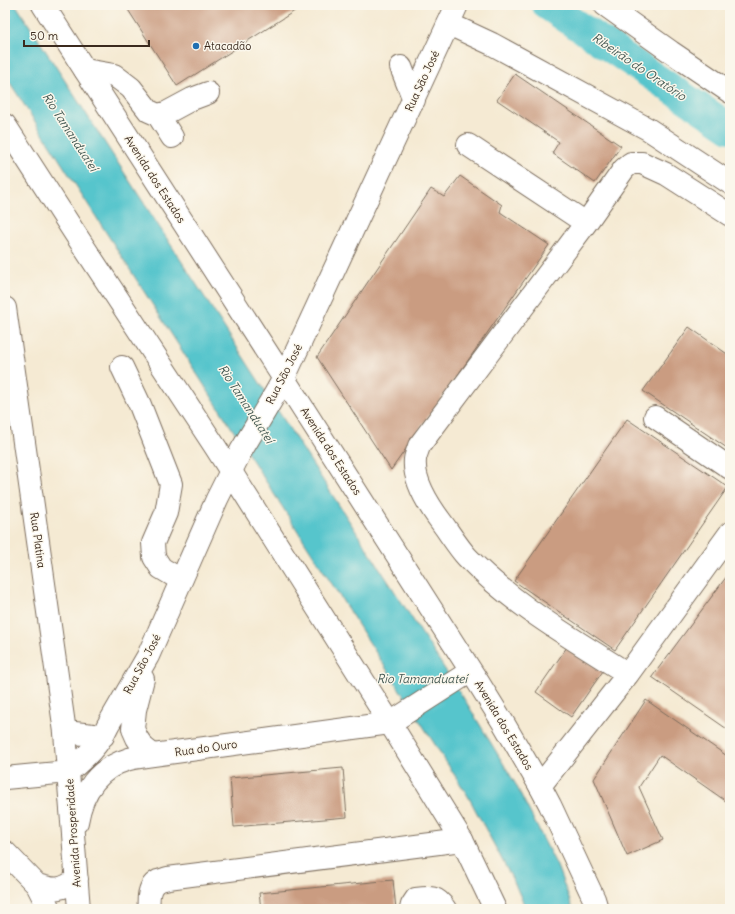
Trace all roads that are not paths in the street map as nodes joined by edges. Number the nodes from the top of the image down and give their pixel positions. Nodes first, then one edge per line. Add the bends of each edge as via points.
1 (43, 5) edge
2 (605, 5) edge
3 (453, 14) edge
4 (401, 67) dead end
5 (85, 70) junction
6 (730, 92) edge
7 (414, 100) junction
8 (194, 102) dead end
9 (158, 115) junction
10 (5, 125) edge
11 (172, 137) dead end
12 (468, 145) dead end
13 (730, 183) edge
14 (730, 214) edge
15 (586, 223) junction
16 (5, 308) edge
17 (122, 367) dead end
18 (279, 386) junction
19 (655, 417) dead end
20 (730, 468) edge
21 (230, 471) junction
22 (730, 533) edge
23 (182, 580) junction
24 (148, 656) junction
25 (628, 674) junction
26 (463, 676) junction
27 (398, 718) junction
28 (65, 732) junction
29 (103, 736) junction
30 (153, 755) junction
31 (68, 772) junction
32 (5, 778) edge
33 (540, 786) junction
34 (462, 840) junction
35 (73, 842) junction
36 (5, 852) edge
37 (77, 879) junction
38 (37, 885) junction
39 (434, 905) edge
40 (49, 909) edge
41 (79, 909) edge
42 (149, 909) edge
43 (411, 909) edge
44 (495, 909) edge
45 (597, 909) edge

1 - 5 main road, Avenida dos Estados
2 - 6 main road
3 - 7 main road, Rua São José
3 - 13 main road via 492,44 648,129
4 - 7 main road
5 - 9 main road via 114,76 131,88 149,111
5 - 18 main road, Avenida dos Estados
7 - 18 main road, Rua São José
8 - 9 main road
9 - 11 main road
10 - 21 main road
12 - 15 main road
14 - 15 main road via 666,174 642,163 631,163
15 - 25 main road via 419,446 415,460 416,473 429,506 466,556 500,588 535,615
16 - 28 main road, Rua Platina
17 - 23 main road via 171,484 166,513 153,543 154,557 161,568
18 - 21 main road, Rua São José
18 - 26 main road, Avenida dos Estados
19 - 20 main road
21 - 23 main road, Rua São José
21 - 27 main road
22 - 25 main road
23 - 24 main road, Rua São José
24 - 29 main road, Rua São José
24 - 30 main road via 133,729 143,747
25 - 33 main road
26 - 27 main road
26 - 33 main road, Avenida dos Estados via 504,724
27 - 30 main road, Rua do Ouro
27 - 34 main road
28 - 29 main road
28 - 31 main road, Rua Platina
29 - 31 main road, Rua São José
30 - 35 main road, Rua do Ouro via 110,767 95,779 78,811
31 - 32 main road, Avenida Prosperidade
31 - 35 main road, Avenida Prosperidade
33 - 45 main road, Avenida dos Estados
34 - 42 main road via 168,878 152,886
34 - 44 main road
35 - 37 main road, Avenida Prosperidade
36 - 38 main road
37 - 38 main road via 68,886 58,889
37 - 41 main road, Avenida Prosperidade
38 - 40 main road
39 - 43 main road via 416,899

